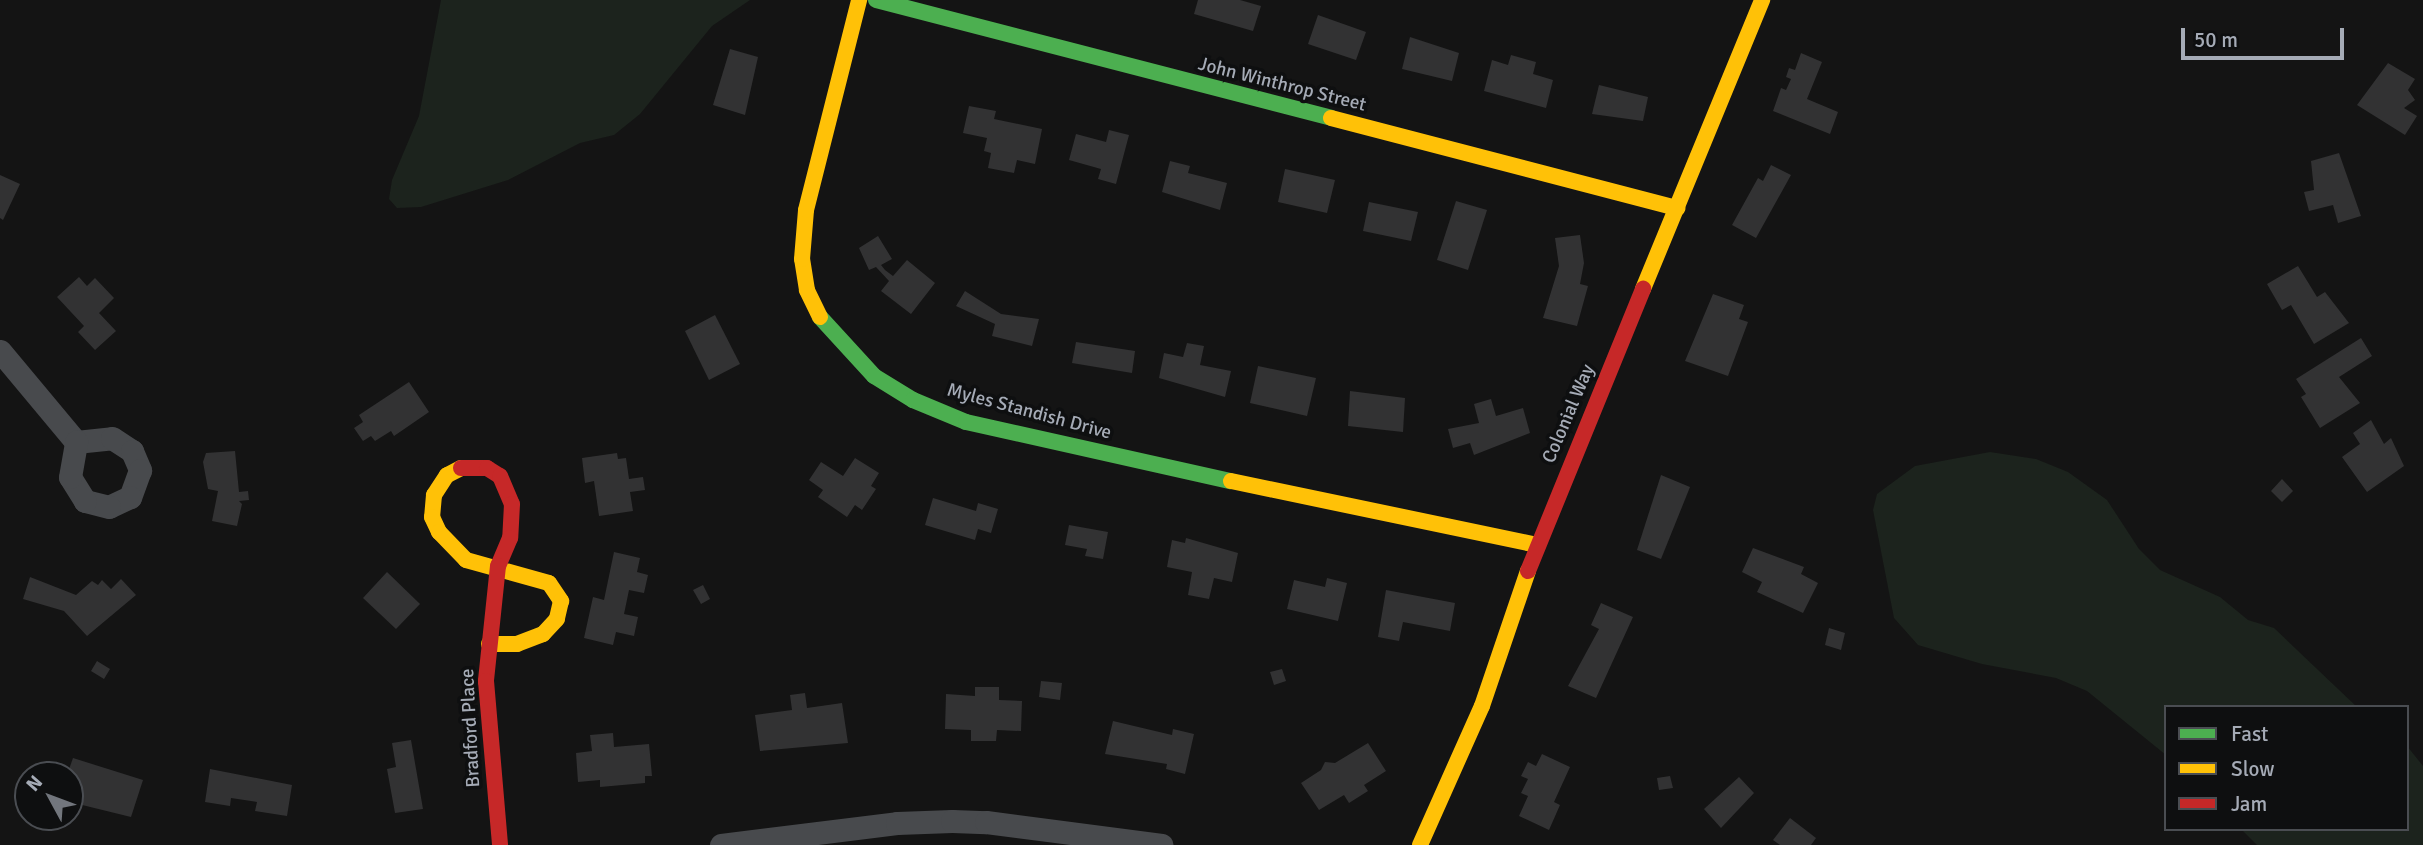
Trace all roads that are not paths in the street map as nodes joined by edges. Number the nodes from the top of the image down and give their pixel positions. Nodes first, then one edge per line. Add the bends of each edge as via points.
1 (859, 0) edge
2 (876, 0) edge
3 (1762, 0) edge
4 (1677, 208) junction
5 (0, 351) edge
6 (76, 442) dead end
7 (1537, 545) junction
8 (498, 566) junction
9 (489, 644) junction
10 (500, 845) edge
11 (721, 845) edge
12 (1162, 845) edge
13 (1420, 845) edge

1 - 7 street, Myles Standish Drive via 806,210 802,259 807,290 820,318 874,376 913,400 966,422
2 - 4 street, John Winthrop Street
3 - 4 street, Colonial Way
4 - 7 street, Colonial Way
5 - 6 street
7 - 13 street, Colonial Way via 1482,706
8 - 8 street, Bradford Place via 482,567 466,560 435,525 434,495 459,466 487,468 508,489 512,526
8 - 9 street, Bradford Place
8 - 9 street via 549,583 558,592 561,607 553,625 535,638
9 - 10 street, Bradford Place via 486,691
11 - 12 street via 897,823 951,821 986,821

